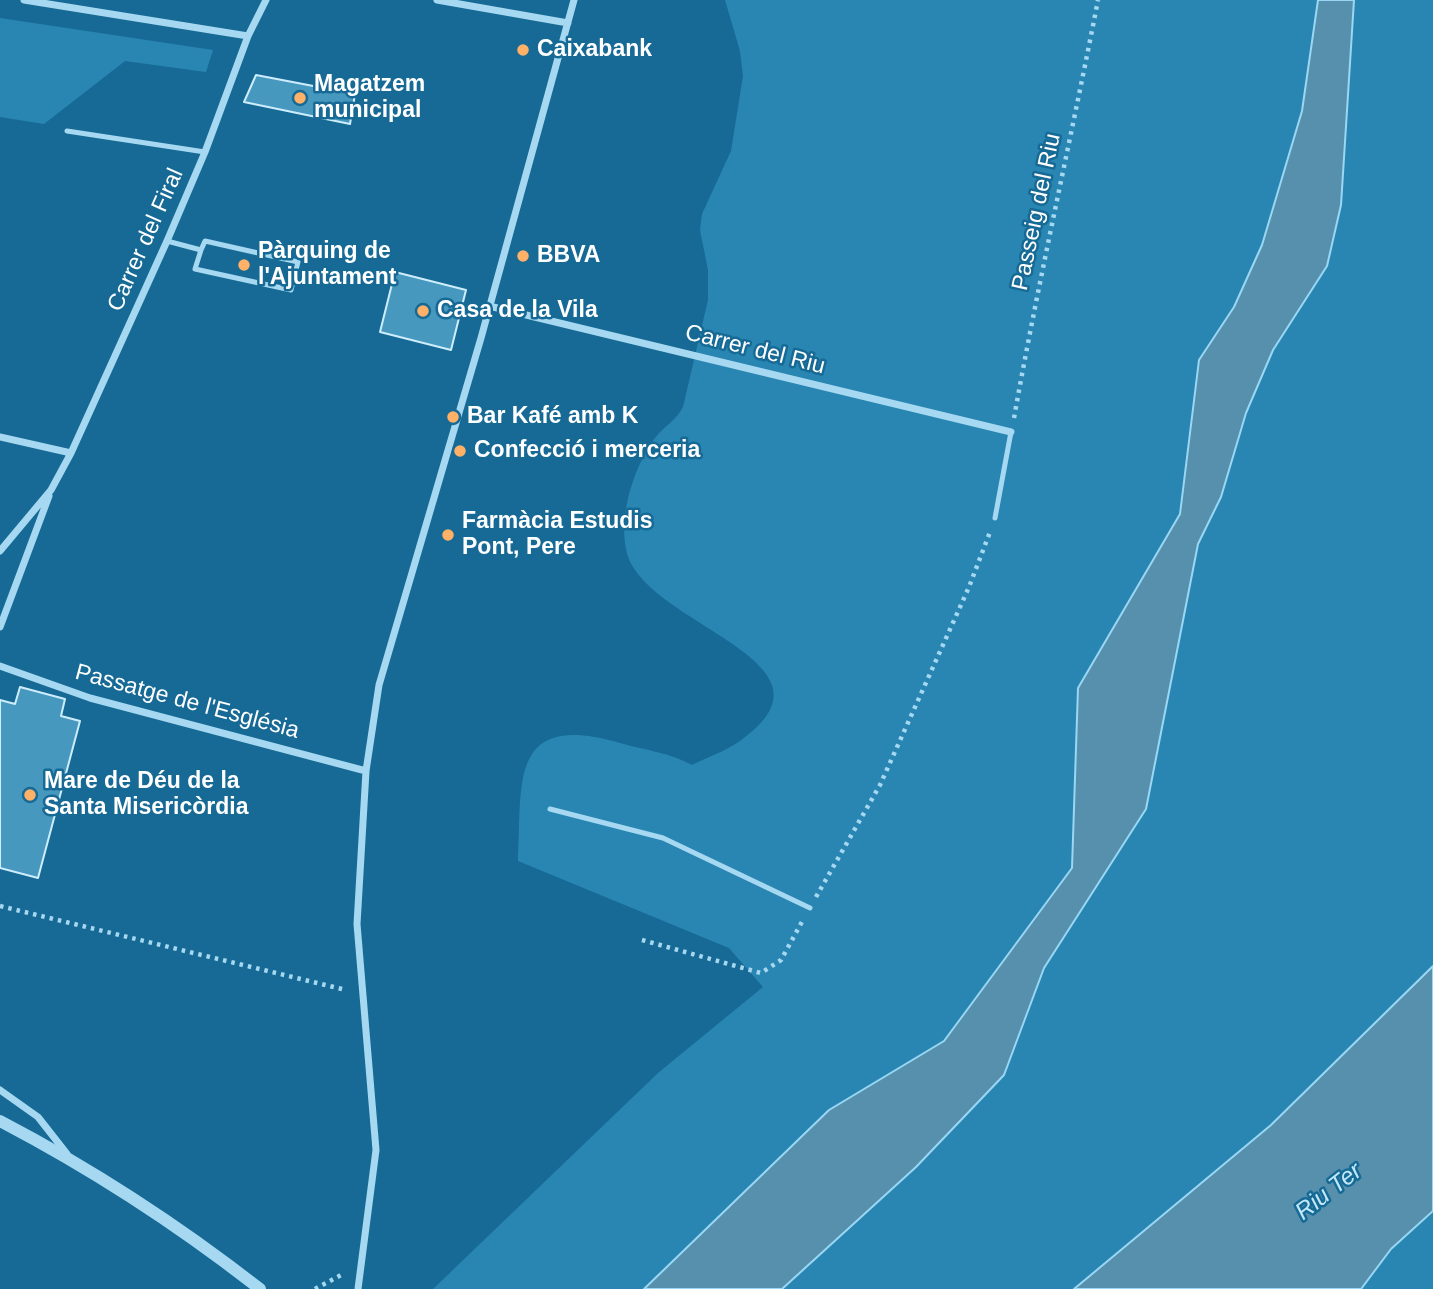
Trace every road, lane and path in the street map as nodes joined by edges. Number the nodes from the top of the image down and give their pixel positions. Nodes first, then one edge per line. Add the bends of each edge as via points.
1 (24, 0) edge
2 (266, 0) edge
3 (437, 0) edge
4 (574, 0) edge
5 (1098, 0) edge
6 (568, 23) junction
7 (248, 36) junction
8 (67, 131) dead end
9 (205, 152) junction
10 (167, 241) junction
11 (201, 250) junction
12 (489, 306) junction
13 (1011, 432) junction
14 (0, 437) edge
15 (71, 453) junction
16 (51, 491) junction
17 (995, 518) joint
18 (0, 551) edge
19 (0, 627) edge
20 (0, 666) edge
21 (366, 771) junction
22 (550, 809) dead end
23 (0, 906) edge
24 (810, 908) junction
25 (642, 940) dead end
26 (364, 994) junction
27 (0, 1090) edge
28 (0, 1121) edge
29 (70, 1158) junction
30 (359, 1277) junction
31 (260, 1289) edge
32 (315, 1289) edge
33 (358, 1289) edge

1 - 7 street
2 - 7 street, Carrer del Firal
3 - 6 street
4 - 6 street
5 - 13 path, Passeig del Riu
6 - 12 street
7 - 9 street, Carrer del Firal
8 - 9 lane
9 - 10 street, Carrer del Firal
10 - 11 lane
10 - 15 street, Carrer del Firal
11 - 11 lane via 205,241 298,261 291,290 195,269
12 - 13 street, Carrer del Riu
12 - 21 street via 379,685
13 - 17 lane
14 - 15 street
15 - 16 street, Carrer del Firal
16 - 18 street, Carrer del Firal
16 - 19 street, Carrer del Firal
17 - 24 path via 880,785
20 - 21 street, Passatge de l'Església via 90,698
21 - 26 street via 357,924
22 - 24 lane via 663,838
23 - 26 path
24 - 25 path via 781,960 761,973
26 - 30 street via 376,1150
27 - 29 street via 38,1117
28 - 29 street
29 - 31 street via 136,1199
30 - 32 path via 343,1274
30 - 33 street

